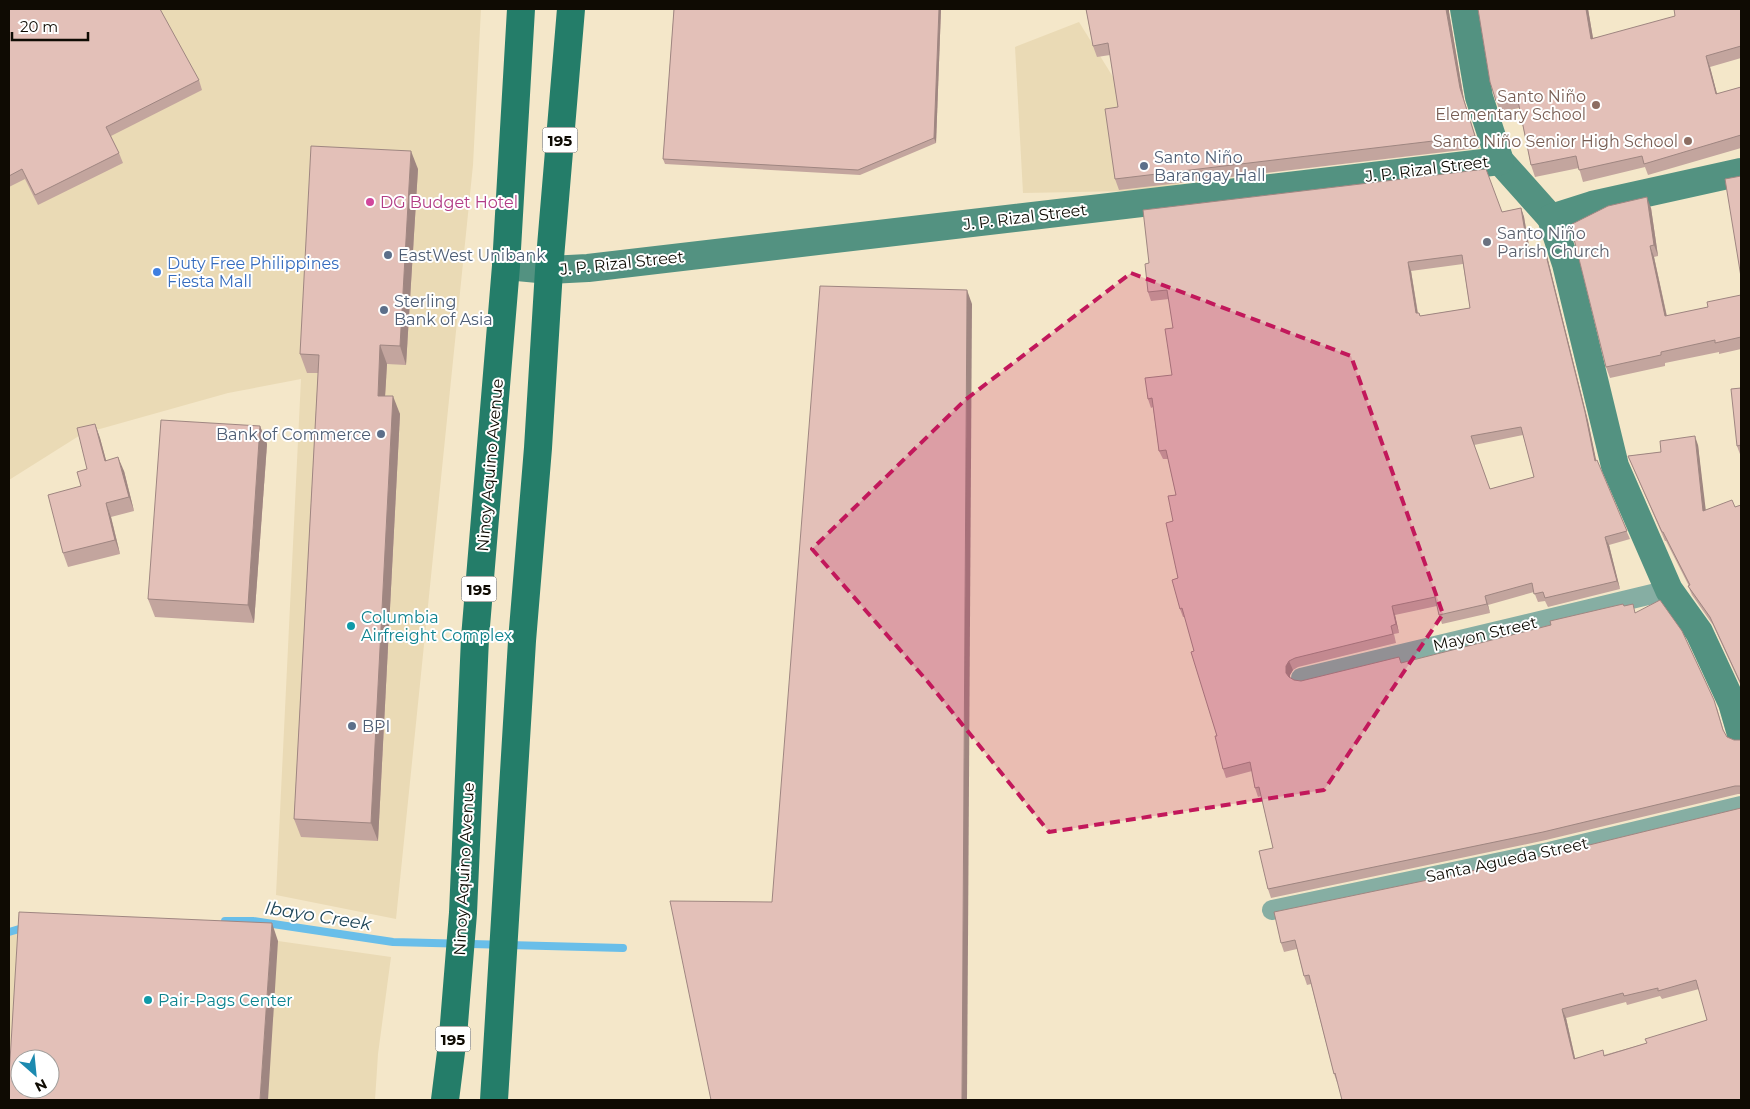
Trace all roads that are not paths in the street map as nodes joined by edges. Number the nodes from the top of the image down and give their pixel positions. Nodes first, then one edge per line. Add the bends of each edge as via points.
1 (571, 9) edge
2 (1464, 9) edge
3 (520, 10) edge
4 (1500, 161) junction
5 (1741, 172) edge
6 (1551, 218) junction
7 (506, 266) junction
8 (549, 270) junction
9 (1669, 590) junction
10 (1301, 678) dead end
11 (1741, 734) edge
12 (1741, 806) edge
13 (1272, 910) dead end
14 (445, 1100) edge
15 (494, 1100) edge

1 - 8 main road, 195
2 - 4 street via 1479,97
3 - 7 main road, Ninoy Aquino Avenue / 195
4 - 6 street
4 - 8 street, J. P. Rizal Street
5 - 6 street via 1592,205
6 - 9 street via 1566,264 1615,466
7 - 8 street, J. P. Rizal Street
7 - 14 main road, Ninoy Aquino Avenue / 195 via 475,638 463,913
8 - 15 main road, 195
9 - 10 street, Mayon Street
9 - 11 street via 1699,632 1732,703
12 - 13 street, Santa Agueda Street via 1549,852

